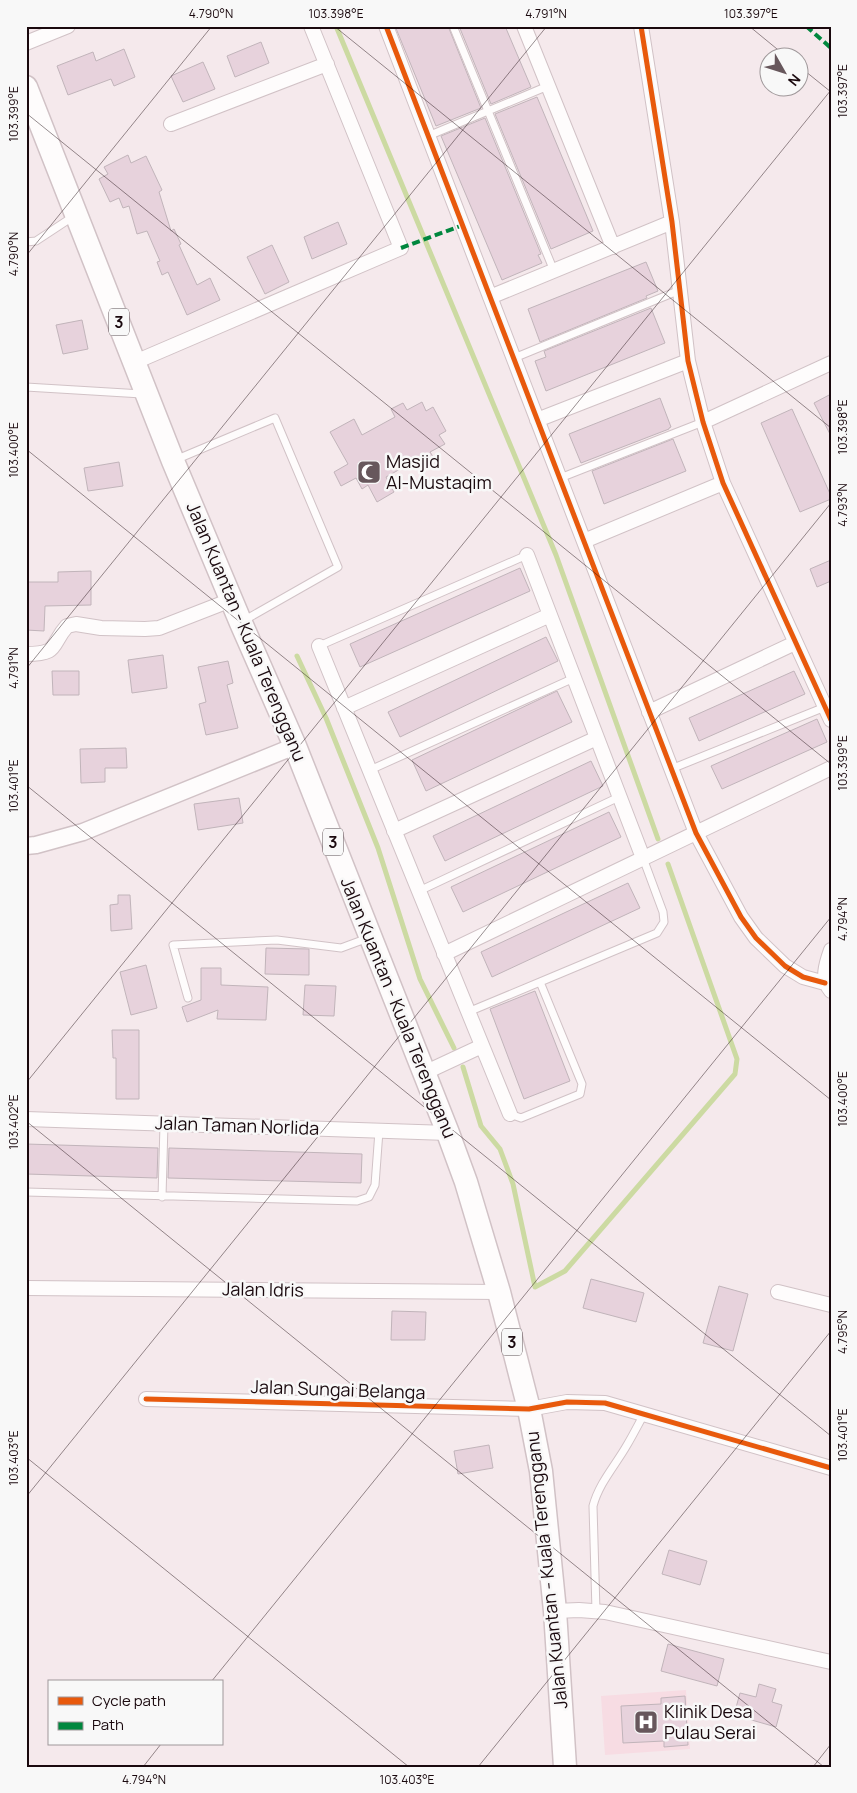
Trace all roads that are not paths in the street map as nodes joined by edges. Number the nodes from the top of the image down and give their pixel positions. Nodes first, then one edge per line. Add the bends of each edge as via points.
1 (68, 26) edge
2 (312, 26) edge
3 (386, 26) edge
4 (453, 26) edge
5 (524, 26) edge
6 (641, 26) edge
7 (26, 43) edge
8 (327, 64) junction
9 (548, 86) junction
10 (26, 87) edge
11 (488, 111) junction
12 (171, 124) dead end
13 (428, 136) junction
14 (76, 215) junction
15 (672, 222) junction
16 (26, 242) edge
17 (613, 247) junction
18 (554, 271) junction
19 (680, 290) junction
20 (490, 297) junction
21 (514, 358) junction
22 (688, 361) junction
23 (135, 362) junction
24 (831, 363) edge
25 (26, 387) edge
26 (147, 395) junction
27 (537, 420) junction
28 (703, 422) junction
29 (173, 461) junction
30 (560, 478) junction
31 (722, 483) junction
32 (584, 541) junction
33 (527, 555) joint
34 (231, 600) junction
35 (550, 615) junction
36 (240, 623) junction
37 (795, 644) junction
38 (319, 646) joint
39 (26, 654) edge
40 (574, 678) junction
41 (825, 707) junction
42 (344, 708) junction
43 (649, 712) junction
44 (831, 720) edge
45 (597, 738) junction
46 (295, 746) junction
47 (831, 768) edge
48 (671, 769) junction
49 (370, 770) junction
50 (619, 796) junction
51 (394, 831) junction
52 (696, 833) junction
53 (26, 846) edge
54 (642, 858) junction
55 (419, 891) junction
56 (370, 938) junction
57 (831, 950) edge
58 (444, 954) junction
59 (540, 982) junction
60 (828, 987) edge
61 (188, 998) dead end
62 (468, 1012) junction
63 (482, 1046) junction
64 (424, 1072) junction
65 (510, 1114) joint
66 (26, 1119) edge
67 (164, 1124) junction
68 (379, 1131) junction
69 (448, 1133) junction
70 (26, 1192) edge
71 (162, 1197) junction
72 (27, 1288) edge
73 (499, 1292) junction
74 (778, 1292) dead end
75 (831, 1305) edge
76 (146, 1399) dead end
77 (529, 1409) junction
78 (644, 1414) junction
79 (831, 1468) edge
80 (555, 1611) junction
81 (596, 1611) junction
82 (831, 1662) edge
83 (565, 1767) edge

1 - 7 street
2 - 8 street
3 - 13 street
4 - 11 lane
5 - 9 street
6 - 15 street
8 - 12 street
8 - 23 street via 401,248
9 - 11 lane
9 - 17 street
10 - 14 highway, Jalan Kuantan - Kuala Terengganu / 3
11 - 13 lane
11 - 18 lane
13 - 20 street
14 - 16 lane via 36,241
14 - 23 highway, Jalan Kuantan - Kuala Terengganu / 3
15 - 17 street
15 - 19 street
17 - 18 street
18 - 20 street
19 - 21 lane
19 - 22 street
20 - 21 street
21 - 27 street
22 - 27 street
22 - 28 street
23 - 26 highway, Jalan Kuantan - Kuala Terengganu / 3
24 - 28 street
25 - 26 lane
26 - 29 highway, Jalan Kuantan - Kuala Terengganu / 3
27 - 30 street
28 - 30 lane
28 - 31 street
29 - 34 highway, Jalan Kuantan - Kuala Terengganu / 3
29 - 36 lane via 275,418 338,567
30 - 32 street
31 - 32 street
31 - 37 street
32 - 43 street
33 - 35 street
33 - 38 lane
34 - 36 highway, Jalan Kuantan - Kuala Terengganu / 3
34 - 39 street via 159,628 67,626 53,649
35 - 40 street
35 - 42 street
36 - 46 highway, Jalan Kuantan - Kuala Terengganu / 3
37 - 41 street
37 - 43 street
38 - 42 street
40 - 45 street
40 - 49 lane
41 - 44 street
41 - 48 lane
42 - 49 street
43 - 48 street
45 - 50 street
45 - 51 street
46 - 53 street via 88,830
46 - 56 highway, Jalan Kuantan - Kuala Terengganu / 3
47 - 52 street
48 - 52 street
49 - 51 street
50 - 54 street
50 - 55 lane
51 - 55 street
52 - 54 street
52 - 60 street via 741,917 756,938 785,966
54 - 58 street
54 - 59 lane via 664,912 664,922 657,934
55 - 58 street
56 - 61 lane via 341,948 277,940 173,945
56 - 64 highway, Jalan Kuantan - Kuala Terengganu / 3
57 - 60 street via 826,964
58 - 62 street
59 - 62 lane
59 - 65 lane via 582,1084 580,1094 521,1118
62 - 63 street
63 - 64 street
63 - 65 street
64 - 69 highway, Jalan Kuantan - Kuala Terengganu / 3
66 - 67 street, Jalan Taman Norlida
67 - 68 street, Jalan Taman Norlida
67 - 71 lane
68 - 69 street, Jalan Taman Norlida
68 - 71 lane via 376,1185 369,1197 357,1201
69 - 73 highway, Jalan Kuantan - Kuala Terengganu / 3
70 - 71 lane
72 - 73 street, Jalan Idris
73 - 77 highway, Jalan Kuantan - Kuala Terengganu / 3
74 - 75 street
76 - 77 street, Jalan Sungai Belanga
77 - 78 street, Jalan Sungai Belanga via 586,1402 605,1403
77 - 80 highway, Jalan Kuantan - Kuala Terengganu / 3 via 541,1471
78 - 79 street, Jalan Sungai Belanga
78 - 81 lane via 595,1496
80 - 81 street
80 - 83 highway, Jalan Kuantan - Kuala Terengganu / 3
81 - 82 street

